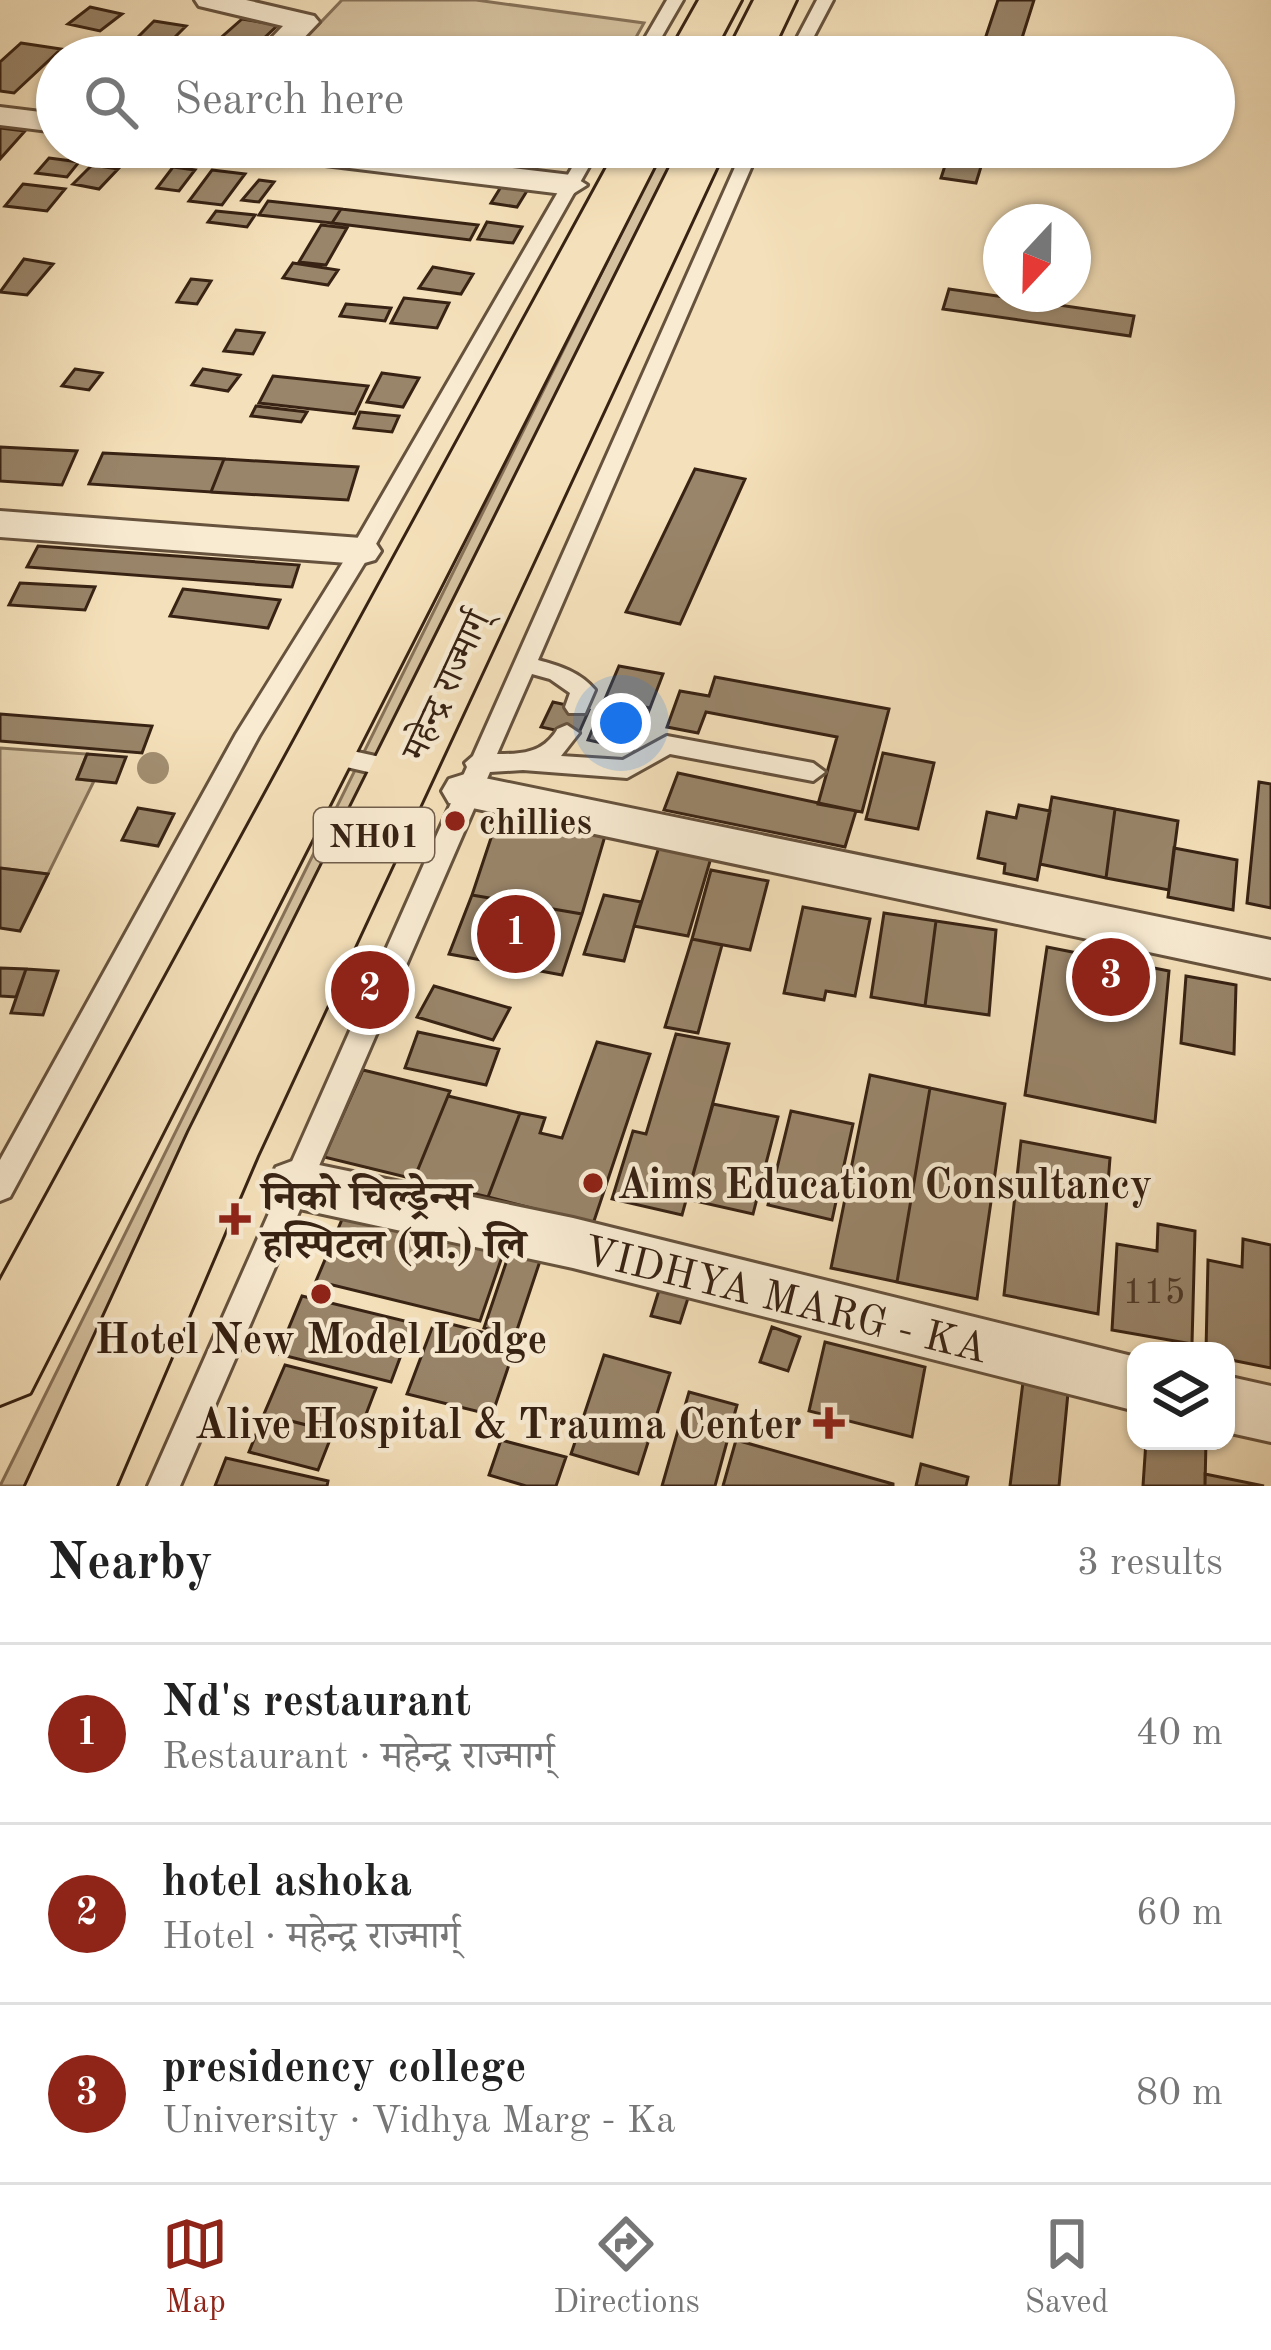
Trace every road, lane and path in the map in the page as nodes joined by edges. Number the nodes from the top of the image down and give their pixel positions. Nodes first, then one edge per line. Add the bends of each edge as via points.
1 (208, 0) edge
2 (675, 0) edge
3 (720, 0) edge
4 (775, 0) edge
5 (825, 0) edge
6 (290, 36) edge
7 (654, 36) edge
8 (700, 36) edge
9 (757, 36) edge
10 (806, 36) edge
11 (0, 116) edge
12 (36, 120) edge
13 (436, 168) edge
14 (580, 168) edge
15 (630, 168) edge
16 (695, 168) edge
17 (743, 168) edge
18 (571, 184) junction
19 (0, 524) edge
20 (362, 550) junction
21 (524, 664) junction
22 (577, 707) dead end
23 (567, 733) dead end
24 (321, 753) junction
25 (529, 763) junction
26 (812, 772) dead end
27 (449, 775) junction
28 (1271, 959) edge
29 (295, 1184) junction
30 (0, 1188) edge
31 (0, 1365) edge
32 (1127, 1382) edge
33 (1235, 1406) edge
34 (1271, 1414) edge
35 (71, 1486) edge
36 (164, 1486) edge

1 - 6 street via 304,22
2 - 7 lane
3 - 8 highway
4 - 9 highway
5 - 10 lane
11 - 12 street
13 - 18 street
14 - 18 lane
15 - 24 highway, महेन्द्र राज्मार्ग् / NH01
16 - 27 highway, महेन्द्र राज्मार्ग् / NH01
17 - 21 lane
18 - 20 lane
19 - 20 street
20 - 30 lane via 259,716
21 - 22 lane via 583,690
21 - 27 lane
23 - 25 lane
24 - 27 lane
24 - 31 highway, महेन्द्र राज्मार्ग् / NH01
25 - 26 lane via 627,769 668,745
25 - 27 lane
27 - 28 street
27 - 29 lane
27 - 35 highway, महेन्द्र राज्मार्ग् / NH01 via 217,1156
29 - 32 street, VIDHYA MARG - KA via 573,1243
29 - 36 lane
33 - 34 street

